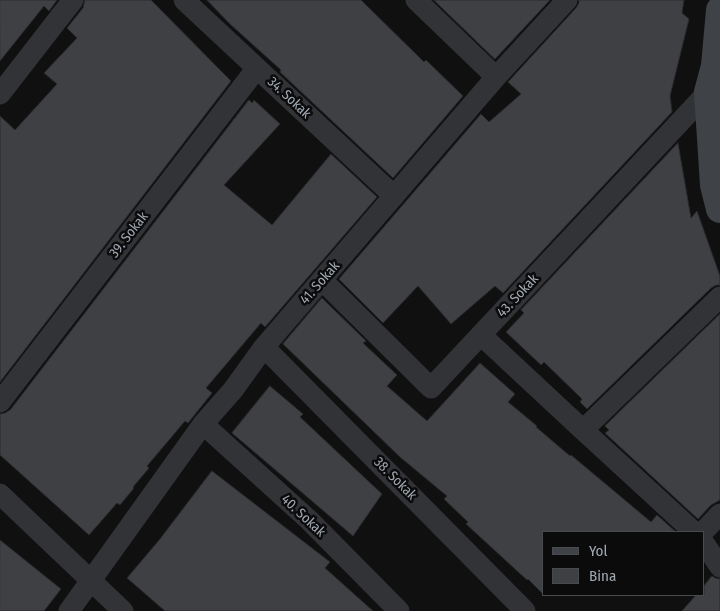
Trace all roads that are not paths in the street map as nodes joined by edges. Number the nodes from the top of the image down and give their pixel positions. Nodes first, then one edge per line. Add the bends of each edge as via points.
1 (73, 0) edge
2 (184, 0) edge
3 (416, 0) edge
4 (567, 0) edge
5 (720, 10) edge
6 (718, 64) edge
7 (257, 68) junction
8 (496, 77) junction
9 (708, 92) junction
10 (0, 94) edge
11 (394, 196) junction
12 (720, 208) edge
13 (322, 280) junction
14 (720, 297) edge
15 (481, 335) junction
16 (264, 347) junction
17 (0, 402) edge
18 (203, 424) junction
19 (582, 430) junction
20 (0, 494) edge
21 (720, 514) edge
22 (693, 531) edge
23 (704, 531) edge
24 (705, 544) edge
25 (720, 567) edge
26 (91, 580) junction
27 (69, 611) edge
28 (123, 611) edge
29 (398, 611) edge
30 (525, 611) edge

1 - 10 street
2 - 7 street, 34. Sokak
3 - 8 street
4 - 8 street, 41. Sokak
5 - 6 main road
6 - 9 main road
7 - 11 street, 34. Sokak
7 - 17 street, 39. Sokak
8 - 11 street, 41. Sokak
9 - 12 main road via 714,184
9 - 15 street, 43. Sokak
11 - 13 street, 41. Sokak
13 - 15 street, 43. Sokak via 431,388
13 - 16 street, 41. Sokak
14 - 19 street
15 - 19 street
16 - 18 street, 41. Sokak
16 - 30 street, 38. Sokak
18 - 26 street, 41. Sokak
18 - 29 street, 40. Sokak via 309,520
19 - 22 street
20 - 26 street
21 - 23 street
24 - 25 street
26 - 27 street, 41. Sokak
26 - 28 street

